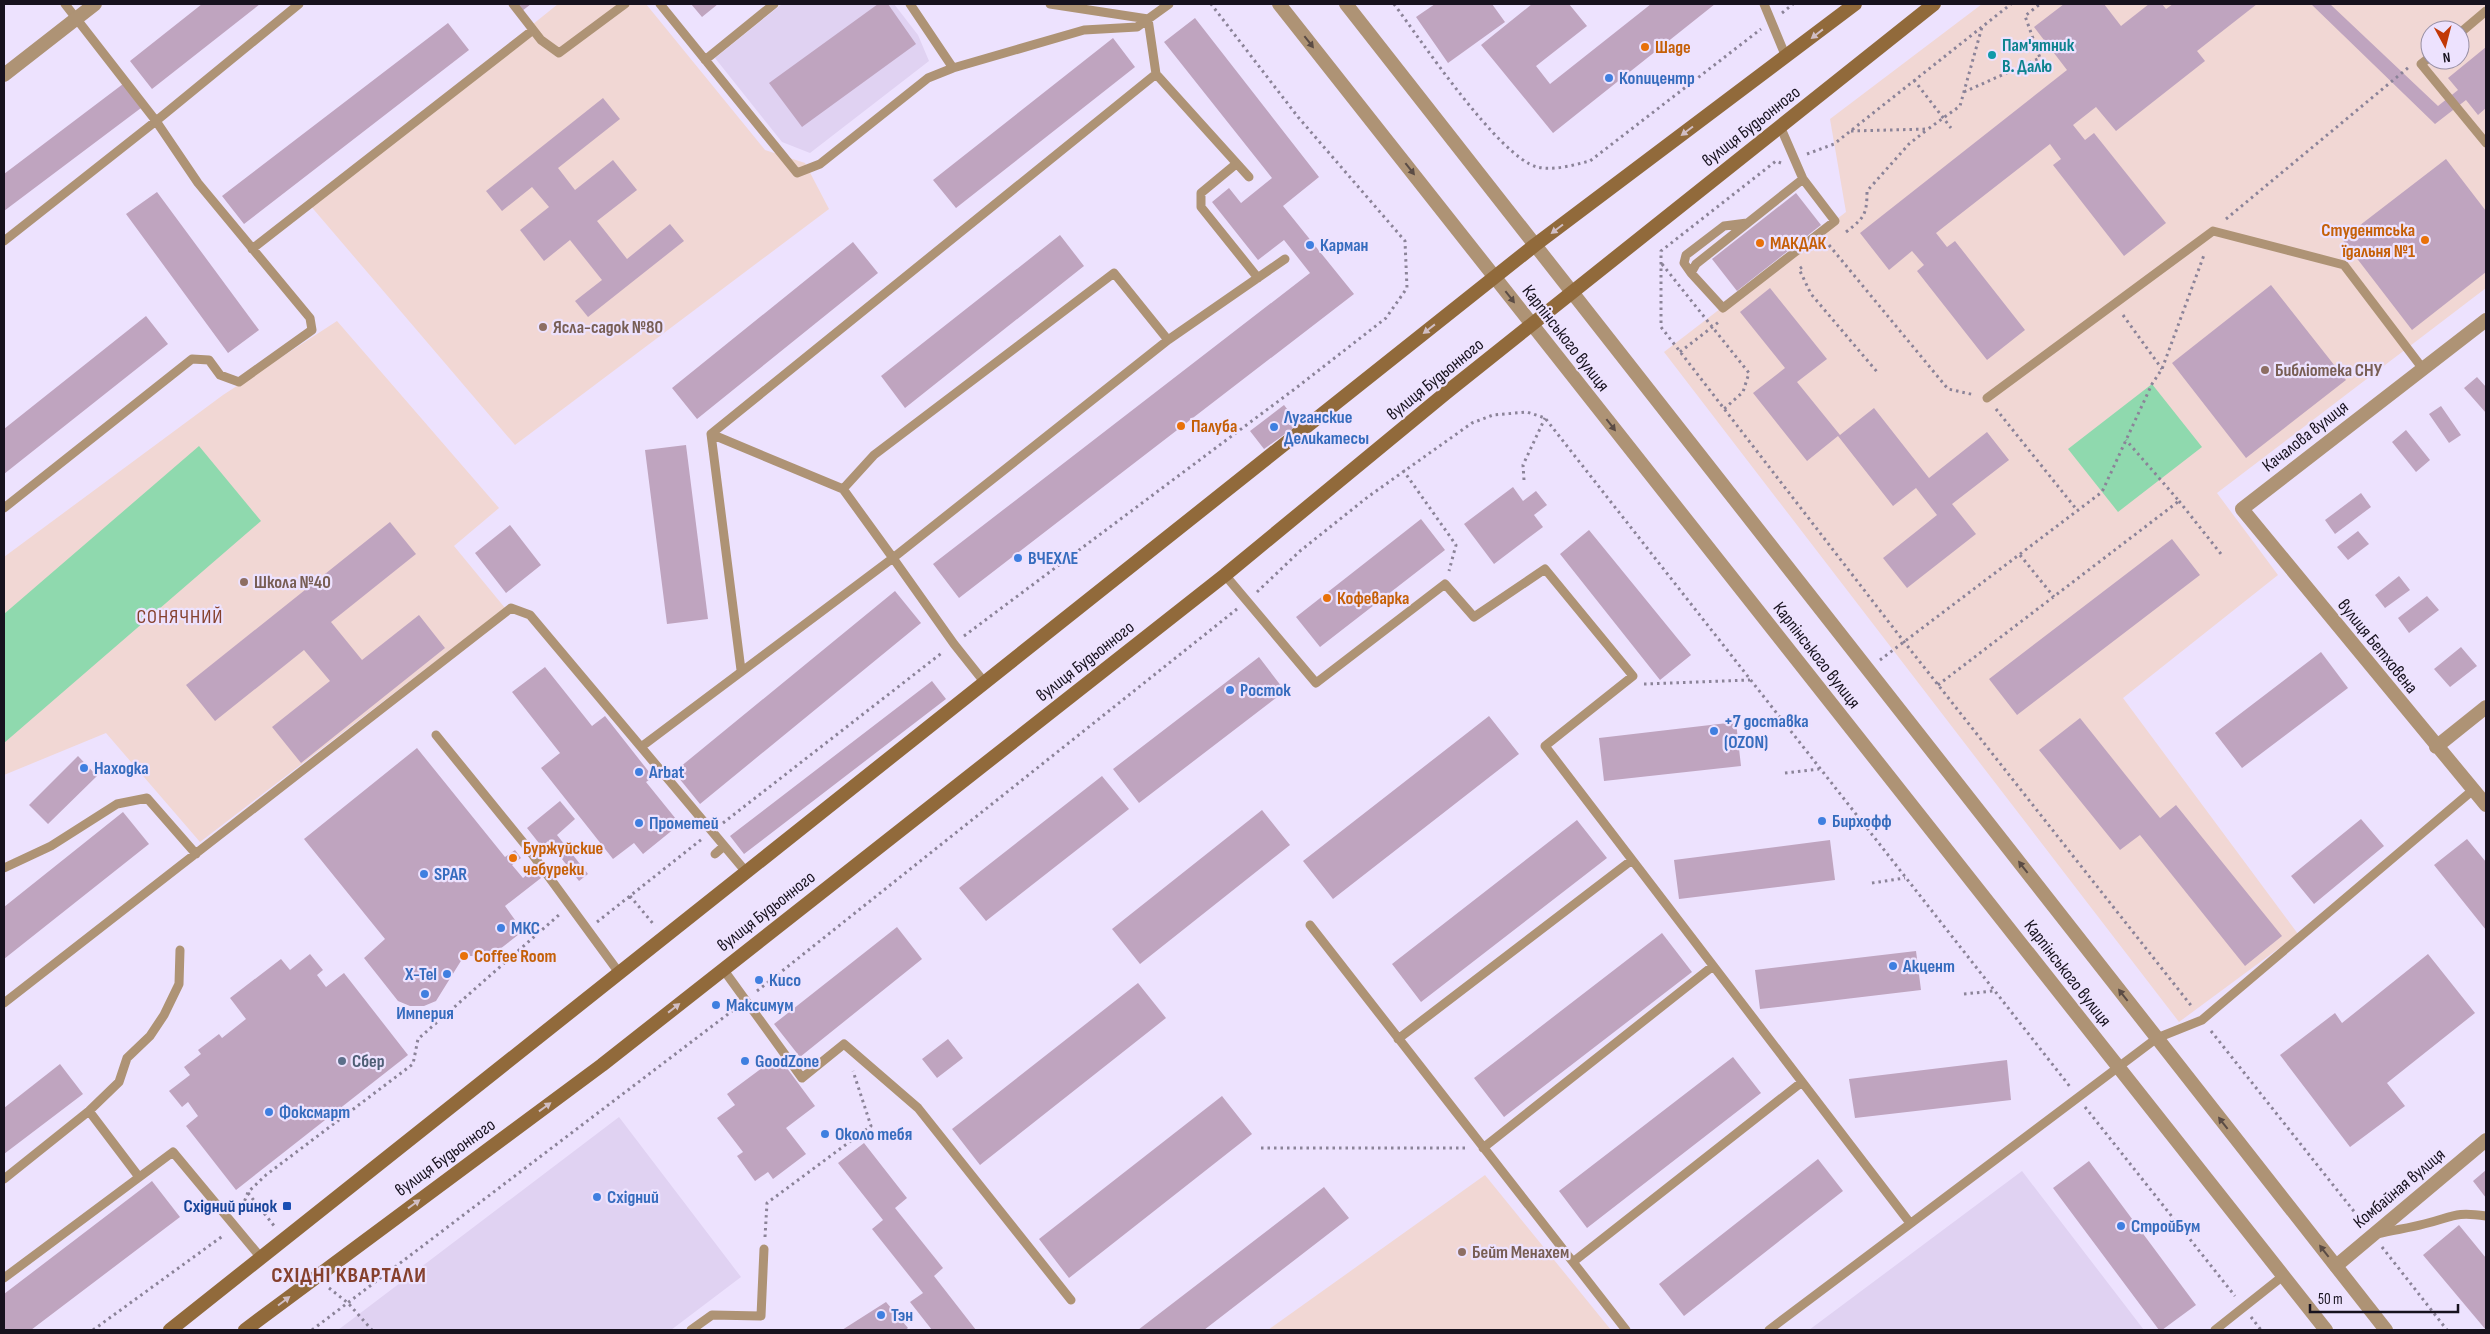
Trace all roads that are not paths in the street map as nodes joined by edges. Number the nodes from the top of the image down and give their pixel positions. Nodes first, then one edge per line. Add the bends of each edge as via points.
1 (65, 4) edge
2 (95, 4) edge
3 (300, 4) edge
4 (513, 4) edge
5 (625, 4) edge
6 (660, 4) edge
7 (774, 4) edge
8 (910, 4) edge
9 (1050, 4) edge
10 (1169, 4) edge
11 (1279, 4) edge
12 (1346, 4) edge
13 (1764, 4) edge
14 (1856, 4) edge
15 (1934, 4) edge
16 (2486, 11) edge
17 (77, 18) junction
18 (1148, 19) junction
19 (2470, 24) edge
20 (533, 30) junction
21 (1786, 57) junction
22 (705, 60) junction
23 (952, 68) junction
24 (2426, 70) edge
25 (1156, 74) junction
26 (4, 75) edge
27 (156, 121) junction
28 (1780, 126) junction
29 (2486, 143) edge
30 (1236, 164) junction
31 (1249, 177) dead end
32 (1803, 179) junction
33 (1748, 223) junction
34 (4, 241) edge
35 (1535, 245) junction
36 (252, 249) junction
37 (1284, 259) dead end
38 (1691, 273) junction
39 (1495, 277) junction
40 (1258, 278) junction
41 (1572, 292) junction
42 (2486, 320) edge
43 (1532, 324) junction
44 (1168, 340) junction
45 (2422, 369) junction
46 (1987, 398) road end
47 (711, 434) junction
48 (843, 489) junction
49 (4, 508) edge
50 (2242, 509) joint
51 (893, 558) junction
52 (1225, 575) junction
53 (741, 670) junction
54 (985, 683) junction
55 (2486, 707) edge
56 (436, 735) dead end
57 (641, 747) junction
58 (2436, 747) junction
59 (2473, 790) junction
60 (2486, 805) edge
61 (724, 846) junction
62 (196, 854) junction
63 (715, 854) dead end
64 (1632, 860) junction
65 (4, 868) edge
66 (746, 873) junction
67 (1310, 925) dead end
68 (180, 950) dead end
69 (1713, 966) junction
70 (723, 969) junction
71 (620, 974) junction
72 (4, 1003) edge
73 (2157, 1038) junction
74 (1398, 1039) junction
75 (2118, 1066) junction
76 (1802, 1082) junction
77 (89, 1112) junction
78 (2486, 1140) edge
79 (1483, 1148) junction
80 (139, 1177) junction
81 (4, 1179) edge
82 (2486, 1216) edge
83 (1910, 1223) junction
84 (2372, 1235) junction
85 (764, 1249) road end
86 (262, 1259) junction
87 (1573, 1262) junction
88 (2336, 1266) junction
89 (2283, 1276) junction
90 (4, 1278) edge
91 (1071, 1300) dead end
92 (170, 1330) edge
93 (245, 1330) edge
94 (691, 1330) edge
95 (1626, 1330) edge
96 (1769, 1330) edge
97 (2215, 1330) edge
98 (2326, 1330) edge
99 (2386, 1330) edge

1 - 17 lane
2 - 17 street
3 - 27 lane
4 - 20 lane
5 - 20 lane via 559,53
6 - 22 lane
7 - 22 lane
8 - 23 lane
9 - 18 lane
10 - 18 lane
11 -> 39 street, Карпінського вулиця
12 - 35 street, Карпінського вулиця
13 - 21 lane
14 -> 21 main road, вулиця Будьонного
15 - 28 main road, вулиця Будьонного
16 - 19 lane
17 - 26 street
17 - 27 lane
18 - 23 lane via 1137,28 1084,30
18 - 25 lane
20 - 36 lane
21 -> 35 main road, вулиця Будьонного
22 - 23 lane via 796,173 820,164 928,78
24 - 29 lane
25 - 30 lane
25 - 47 lane
27 - 34 lane
27 - 36 lane via 198,183
28 - 32 lane
28 - 41 main road, вулиця Будьонного
30 - 31 lane
30 - 40 lane via 1201,193 1201,207
32 - 33 lane
32 - 38 lane via 1834,221 1723,308
33 - 38 lane via 1696,264
33 - 38 lane via 1724,226 1686,255 1684,263
35 - 39 main road, вулиця Будьонного
35 - 41 street, Карпінського вулиця
36 - 49 lane via 310,318 312,330 239,382 220,375 209,360 192,359
37 - 40 lane
39 -> 43 street, Карпінського вулиця
39 -> 54 main road, вулиця Будьонного
40 - 44 lane
41 - 43 main road, вулиця Будьонного
73 -> 41 street, Карпінського вулиця
42 - 45 street, Качалова вулиця
43 - 52 main road, вулиця Будьонного
43 -> 75 street, Карпінського вулиця
44 - 48 lane via 1114,273 874,455
44 - 51 lane
45 - 46 lane via 2344,265 2213,231
45 - 50 street, Качалова вулиця
47 - 48 lane
47 - 53 lane
48 - 51 lane
50 - 58 street, вулиця Бетховена
51 - 53 lane
51 - 54 lane
52 - 64 lane via 1316,683 1445,584 1474,616 1545,569 1632,676 1545,746
52 - 70 main road, вулиця Будьонного
53 - 57 lane
54 - 66 main road, вулиця Будьонного
55 - 58 street
56 - 71 lane via 527,848
57 - 61 lane
57 - 62 lane via 530,615 511,608
58 - 59 street, вулиця Бетховена
59 - 60 street, вулиця Бетховена
59 - 73 lane via 2202,1020
61 - 63 lane
61 - 66 lane
62 - 65 lane via 147,798 117,804 50,846
62 - 72 lane
64 - 69 lane
64 - 74 lane
66 - 71 main road, вулиця Будьонного
67 - 74 lane
68 - 77 lane via 179,984 164,1015 150,1036 127,1058 119,1082
69 - 76 lane
69 - 79 lane
70 - 91 lane via 802,1078 844,1044 918,1108
93 -> 70 main road, вулиця Будьонного via 602,1065
71 - 86 main road, вулиця Будьонного
73 - 75 lane
88 -> 73 street, Карпінського вулиця
74 - 79 lane
75 - 83 lane
75 - 89 street, Карпінського вулиця
76 - 83 lane
76 - 87 lane
77 - 80 lane
77 - 81 lane
78 - 84 street, Комбайная вулиця
79 - 87 lane
80 - 86 lane via 173,1152
80 - 90 lane
82 - 84 lane via 2448,1215
83 - 96 lane
84 - 88 street, Комбайная вулиця
85 - 94 lane via 761,1316 712,1315
86 - 92 main road, вулиця Будьонного
87 - 95 lane
88 - 99 street, Карпінського вулиця
89 - 97 lane
89 - 98 street, Карпінського вулиця

